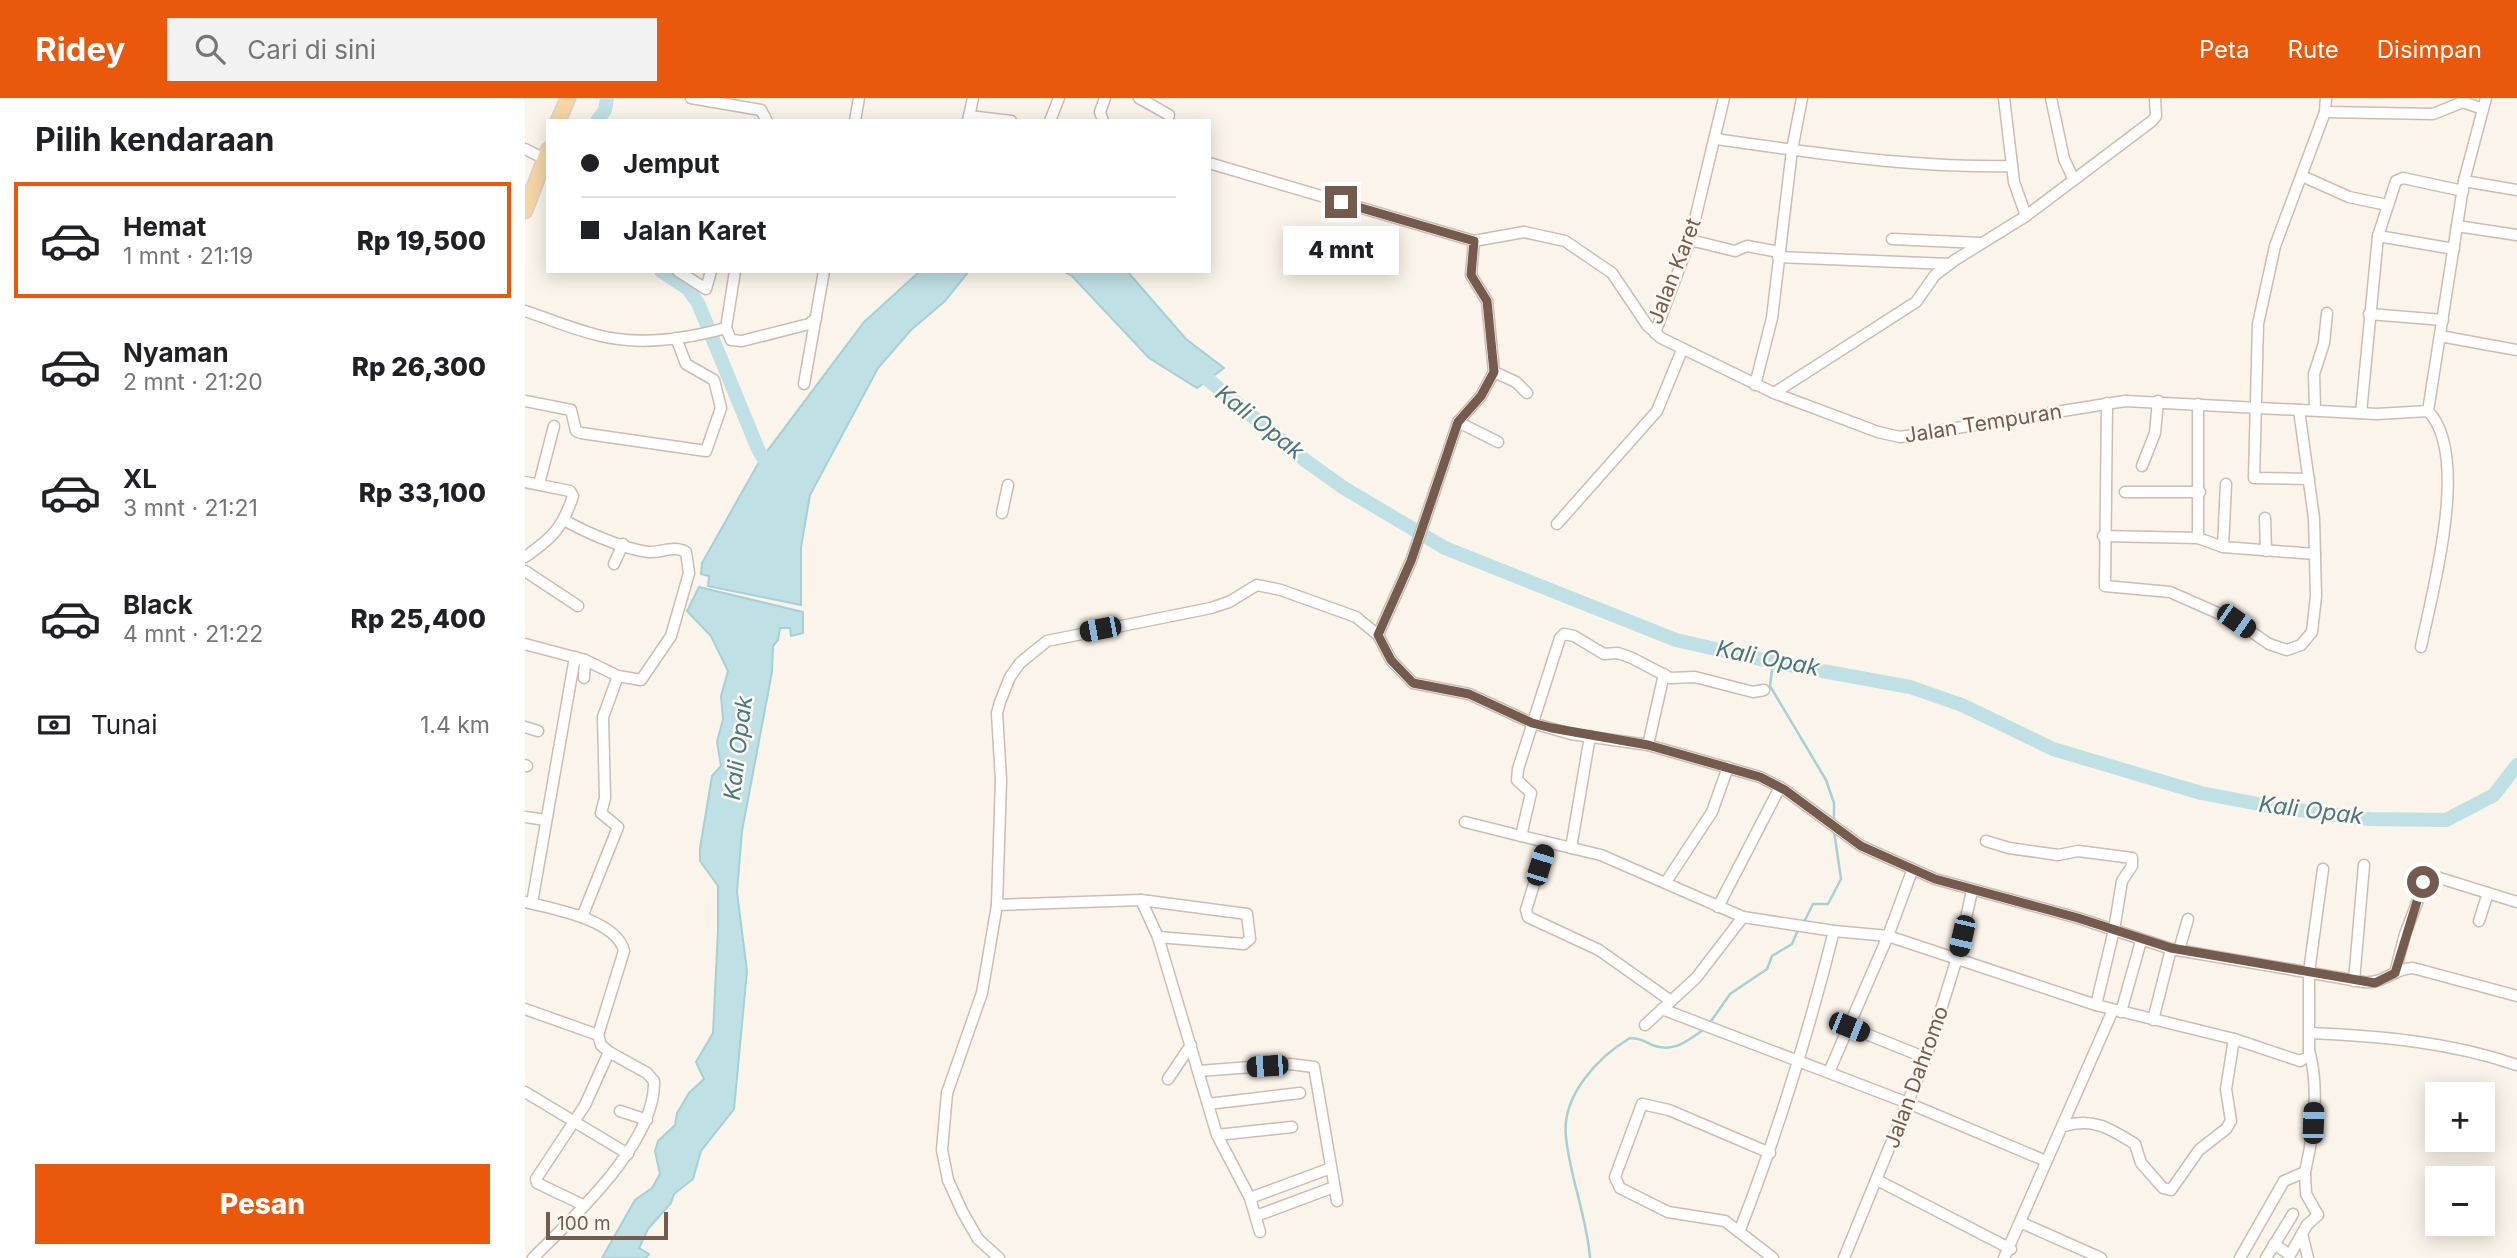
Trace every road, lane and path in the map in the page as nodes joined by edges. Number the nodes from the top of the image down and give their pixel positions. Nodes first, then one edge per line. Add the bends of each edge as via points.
1 (568, 98) edge
2 (691, 98) edge
3 (859, 98) edge
4 (973, 98) edge
5 (1059, 98) edge
6 (1104, 98) edge
7 (1139, 98) edge
8 (1724, 98) edge
9 (1802, 98) edge
10 (2004, 98) edge
11 (2051, 98) edge
12 (2154, 98) edge
13 (2326, 98) edge
14 (752, 103) edge
15 (2484, 103) edge
16 (2325, 112) junction
17 (1169, 115) dead end
18 (969, 118) edge
19 (559, 119) edge
20 (766, 119) edge
21 (857, 119) edge
22 (1050, 119) edge
23 (1102, 119) edge
24 (1716, 139) junction
25 (525, 149) edge
26 (1792, 150) junction
27 (546, 154) edge
28 (1211, 164) edge
29 (2011, 166) junction
30 (2302, 176) junction
31 (2073, 178) junction
32 (2464, 186) junction
33 (2517, 190) edge
34 (2387, 205) junction
35 (525, 211) edge
36 (2026, 216) junction
37 (2457, 226) junction
38 (2517, 235) edge
39 (2378, 236) junction
40 (1892, 239) dead end
41 (1689, 240) junction
42 (1474, 241) junction
43 (1980, 243) junction
44 (2454, 249) junction
45 (1778, 255) junction
46 (1949, 264) junction
47 (681, 273) edge
48 (710, 273) edge
49 (735, 273) edge
50 (821, 273) edge
51 (525, 311) edge
52 (2327, 313) dead end
53 (2368, 314) junction
54 (816, 318) junction
55 (2442, 320) junction
56 (722, 329) junction
57 (1655, 333) junction
58 (2440, 336) junction
59 (676, 338) junction
60 (1682, 350) junction
61 (2517, 350) edge
62 (1494, 372) junction
63 (804, 384) dead end
64 (1755, 385) junction
65 (1527, 393) dead end
66 (1774, 393) junction
67 (525, 401) edge
68 (2158, 401) junction
69 (2107, 403) junction
70 (2198, 404) junction
71 (2255, 407) junction
72 (2315, 409) junction
73 (2299, 410) junction
74 (2428, 411) junction
75 (2361, 413) junction
76 (1458, 422) junction
77 (554, 426) dead end
78 (1498, 442) dead end
79 (2142, 466) dead end
80 (2309, 479) junction
81 (525, 482) edge
82 (539, 484) junction
83 (2226, 484) dead end
84 (1007, 485) dead end
85 (2125, 492) dead end
86 (2200, 492) junction
87 (1002, 513) dead end
88 (2265, 518) dead end
89 (564, 520) junction
90 (1557, 524) dead end
91 (2103, 536) junction
92 (2198, 538) junction
93 (623, 544) junction
94 (530, 547) edge
95 (2223, 547) junction
96 (2266, 551) junction
97 (2315, 554) junction
98 (525, 557) edge
99 (614, 564) dead end
100 (525, 571) edge
101 (578, 606) dead end
102 (1378, 635) junction
103 (525, 644) edge
104 (2421, 648) dead end
105 (580, 658) junction
106 (1664, 674) junction
107 (618, 676) junction
108 (585, 678) dead end
109 (1764, 690) dead end
110 (1532, 723) junction
111 (525, 727) edge
112 (538, 731) dead end
113 (1590, 736) junction
114 (1648, 745) junction
115 (1728, 767) junction
116 (1780, 788) junction
117 (525, 817) edge
118 (546, 820) junction
119 (1465, 822) dead end
120 (1521, 836) junction
121 (1986, 841) dead end
122 (1547, 842) junction
123 (1571, 848) junction
124 (2364, 865) dead end
125 (2323, 869) dead end
126 (1912, 870) junction
127 (1666, 882) junction
128 (1972, 891) junction
129 (2488, 893) junction
130 (1141, 900) junction
131 (529, 902) edge
132 (2517, 902) edge
133 (997, 905) junction
134 (1718, 907) junction
135 (582, 917) junction
136 (1743, 917) junction
137 (2187, 919) dead end
138 (2479, 921) dead end
139 (2114, 930) junction
140 (1834, 931) junction
141 (1888, 936) junction
142 (1158, 937) junction
143 (2141, 941) junction
144 (2175, 949) junction
145 (1957, 958) junction
146 (2309, 972) junction
147 (2395, 973) junction
148 (2354, 981) junction
149 (2517, 996) edge
150 (1667, 1005) junction
151 (2096, 1005) junction
152 (525, 1009) edge
153 (2117, 1011) junction
154 (2153, 1020) junction
155 (1645, 1025) dead end
156 (1849, 1027) junction
157 (2310, 1033) junction
158 (599, 1035) junction
159 (2234, 1039) junction
160 (1191, 1045) junction
161 (2309, 1049) junction
162 (609, 1052) junction
163 (1926, 1058) junction
164 (1800, 1062) junction
165 (2517, 1065) edge
166 (1199, 1071) junction
167 (1829, 1072) junction
168 (1168, 1079) dead end
169 (1300, 1093) dead end
170 (530, 1095) edge
171 (1908, 1103) junction
172 (1207, 1104) junction
173 (620, 1111) dead end
174 (576, 1120) junction
175 (647, 1120) junction
176 (2064, 1126) junction
177 (1292, 1127) dead end
178 (1217, 1135) junction
179 (1770, 1153) junction
180 (628, 1154) junction
181 (2046, 1161) junction
182 (1331, 1168) junction
183 (2305, 1171) junction
184 (1877, 1180) junction
185 (1334, 1187) junction
186 (2306, 1194) junction
187 (1250, 1198) junction
188 (1337, 1201) dead end
189 (583, 1205) junction
190 (2293, 1214) junction
191 (1256, 1216) junction
192 (2022, 1223) junction
193 (2304, 1230) junction
194 (1259, 1232) dead end
195 (1739, 1232) junction
196 (2274, 1244) junction
197 (2007, 1253) edge
198 (2293, 1256) edge
199 (533, 1258) edge
200 (999, 1258) edge
201 (1773, 1258) edge
202 (1844, 1258) edge
203 (2101, 1258) edge
204 (2240, 1258) edge
205 (2266, 1258) edge
206 (2308, 1258) edge

1 - 19 main road
2 - 14 street
3 - 21 street
4 - 18 street
5 - 22 street
6 - 23 street
7 - 17 street
8 - 24 street, Jalan Karet
9 - 26 street
10 - 29 street
11 - 31 street via 2064,159
12 - 31 street via 2156,116 2152,121
13 - 16 street
14 - 20 street
15 - 16 street via 2463,102 2433,114
15 - 32 street
16 - 30 street
24 - 26 street
24 - 41 street, Jalan Karet
25 - 27 street
26 - 29 street via 1963,167
26 - 45 street
27 - 35 main road
28 - 42 street, Jalan Karet
29 - 36 street
30 - 34 street via 2349,197
30 - 71 street via 2275,246 2258,324
31 - 36 street
32 - 33 street
32 - 34 street via 2400,178
32 - 37 street
34 - 39 street
36 - 43 street
37 - 38 street
37 - 44 street
39 - 44 street
39 - 53 street
40 - 43 street
41 - 45 street via 1735,251 1747,246
41 - 57 street, Jalan Karet
42 - 57 street, Jalan Karet via 1524,232 1565,241 1612,273
42 - 62 street via 1471,275 1487,301
43 - 46 street
44 - 55 street
45 - 46 street
45 - 64 street via 1772,318
46 - 66 street via 1916,302
47 - 48 street via 706,289
49 - 56 street
50 - 54 street
51 - 59 street via 598,335 632,340
52 - 72 street via 2314,374
53 - 55 street
53 - 75 street
54 - 56 street via 809,324 742,341 731,340
54 - 63 street
55 - 58 street
56 - 59 street
57 - 60 street, Jalan Tempuran
58 - 61 street
58 - 74 street
59 - 67 street via 685,364 714,380 720,397 722,408 706,451 581,433 576,431 571,410
60 - 64 street, Jalan Tempuran
60 - 90 street via 1657,411
62 - 65 street
62 - 76 street
64 - 66 street, Jalan Tempuran
66 - 69 street, Jalan Tempuran via 1900,437
68 - 69 street, Jalan Tempuran
68 - 70 street, Jalan Tempuran
68 - 79 street via 2155,433
69 - 91 street
70 - 71 street, Jalan Tempuran
70 - 86 street
71 - 73 street, Jalan Tempuran
71 - 80 street via 2253,478
72 - 73 street, Jalan Tempuran
72 - 75 street, Jalan Tempuran
73 - 80 street
74 - 75 street, Jalan Tempuran
74 - 104 street via 2442,429 2448,495
76 - 78 street
76 - 102 street via 1411,561
77 - 82 street
80 - 97 street
81 - 82 street
82 - 89 street via 573,493
83 - 95 street
84 - 87 street
85 - 86 street
86 - 92 street
88 - 96 street
89 - 93 street
89 - 94 street via 551,540
91 - 92 street
91 - 97 street via 2103,577 2108,589 2170,592 2287,650 2305,641 2313,626
92 - 95 street
93 - 99 street
93 - 107 street via 648,552 685,551 689,573 671,636 648,673 641,680
94 - 98 street
95 - 96 street
96 - 97 street
100 - 101 street
102 - 110 street via 1391,660 1413,683 1469,694
102 - 133 street via 1343,611 1257,585 1211,608 1061,637 1038,647 1010,677 996,713 1001,780
103 - 105 street
105 - 107 street
105 - 108 street
105 - 118 street
106 - 109 street via 1717,681 1753,692
106 - 110 street via 1625,656 1598,652 1565,634
106 - 114 street
107 - 135 street via 603,717 601,813 618,827
110 - 113 street
110 - 120 street via 1517,775 1531,793
111 - 112 street
113 - 114 street
113 - 123 street
114 - 115 street
115 - 116 street
115 - 127 street via 1712,812
116 - 126 street via 1861,846
116 - 134 street
117 - 118 street
118 - 131 street
119 - 120 street
120 - 122 street
121 - 139 street via 2058,855 2078,851 2132,858 2122,881
122 - 123 street
122 - 150 street via 1526,910 1528,917 1598,950
123 - 127 street via 1601,855
124 - 148 street
125 - 146 street
126 - 128 street
126 - 141 street
127 - 134 street
128 - 139 street
128 - 145 street, Jalan Dahromo
129 - 132 street
129 - 138 street
129 - 147 street via 2427,877
130 - 133 street
130 - 142 street
130 - 142 street via 1247,914 1250,939 1244,944
131 - 135 street
133 - 200 street via 982,993 947,1093 942,1150 948,1180 962,1211 978,1239
134 - 136 street
135 - 158 street via 617,936 624,951
136 - 140 street
136 - 150 street via 1709,964
137 - 144 street
139 - 143 street
139 - 151 street
140 - 141 street
140 - 164 street
141 - 145 street
141 - 156 street
142 - 160 street
143 - 144 street
143 - 153 street
144 - 146 street
144 - 154 street
145 - 151 street
145 - 163 street, Jalan Dahromo
146 - 148 street
146 - 157 street
147 - 148 street via 2375,983
147 - 149 street via 2418,969
150 - 155 street
150 - 164 street
151 - 153 street
152 - 158 street
153 - 154 street
153 - 176 street
154 - 159 street
156 - 163 street
156 - 167 street
157 - 161 street
157 - 165 street via 2395,1037
158 - 162 street
159 - 161 street via 2300,1061 2309,1056
159 - 176 street via 2226,1089 2231,1121 2199,1150 2171,1191 2141,1163 2136,1144 2090,1122
160 - 166 street
160 - 168 street
161 - 183 street via 2314,1103
162 - 174 street
162 - 175 street via 654,1081
163 - 171 street, Jalan Dahromo
164 - 167 street
164 - 179 street
166 - 172 street
166 - 182 street via 1290,1065 1314,1068
167 - 171 street
169 - 172 street
170 - 174 street
171 - 181 street
171 - 184 street, Jalan Dahromo
172 - 178 street
173 - 175 street
174 - 180 street
174 - 189 street via 536,1179
175 - 180 street
176 - 181 street
177 - 178 street
178 - 187 street
179 - 195 street
179 - 195 street via 1669,1110 1639,1106 1615,1169 1620,1188 1668,1212 1725,1221
180 - 189 street
181 - 192 street
182 - 185 street
182 - 187 street
183 - 186 street
183 - 204 street via 2284,1181
184 - 197 street
184 - 202 street, Jalan Dahromo
185 - 188 street
185 - 191 street
186 - 190 street
186 - 193 street via 2318,1215
187 - 191 street
189 - 199 street
190 - 193 street
190 - 196 street
191 - 194 street
192 - 197 street
192 - 203 street
193 - 198 street
193 - 206 street
195 - 201 street
196 - 198 street
196 - 205 street

